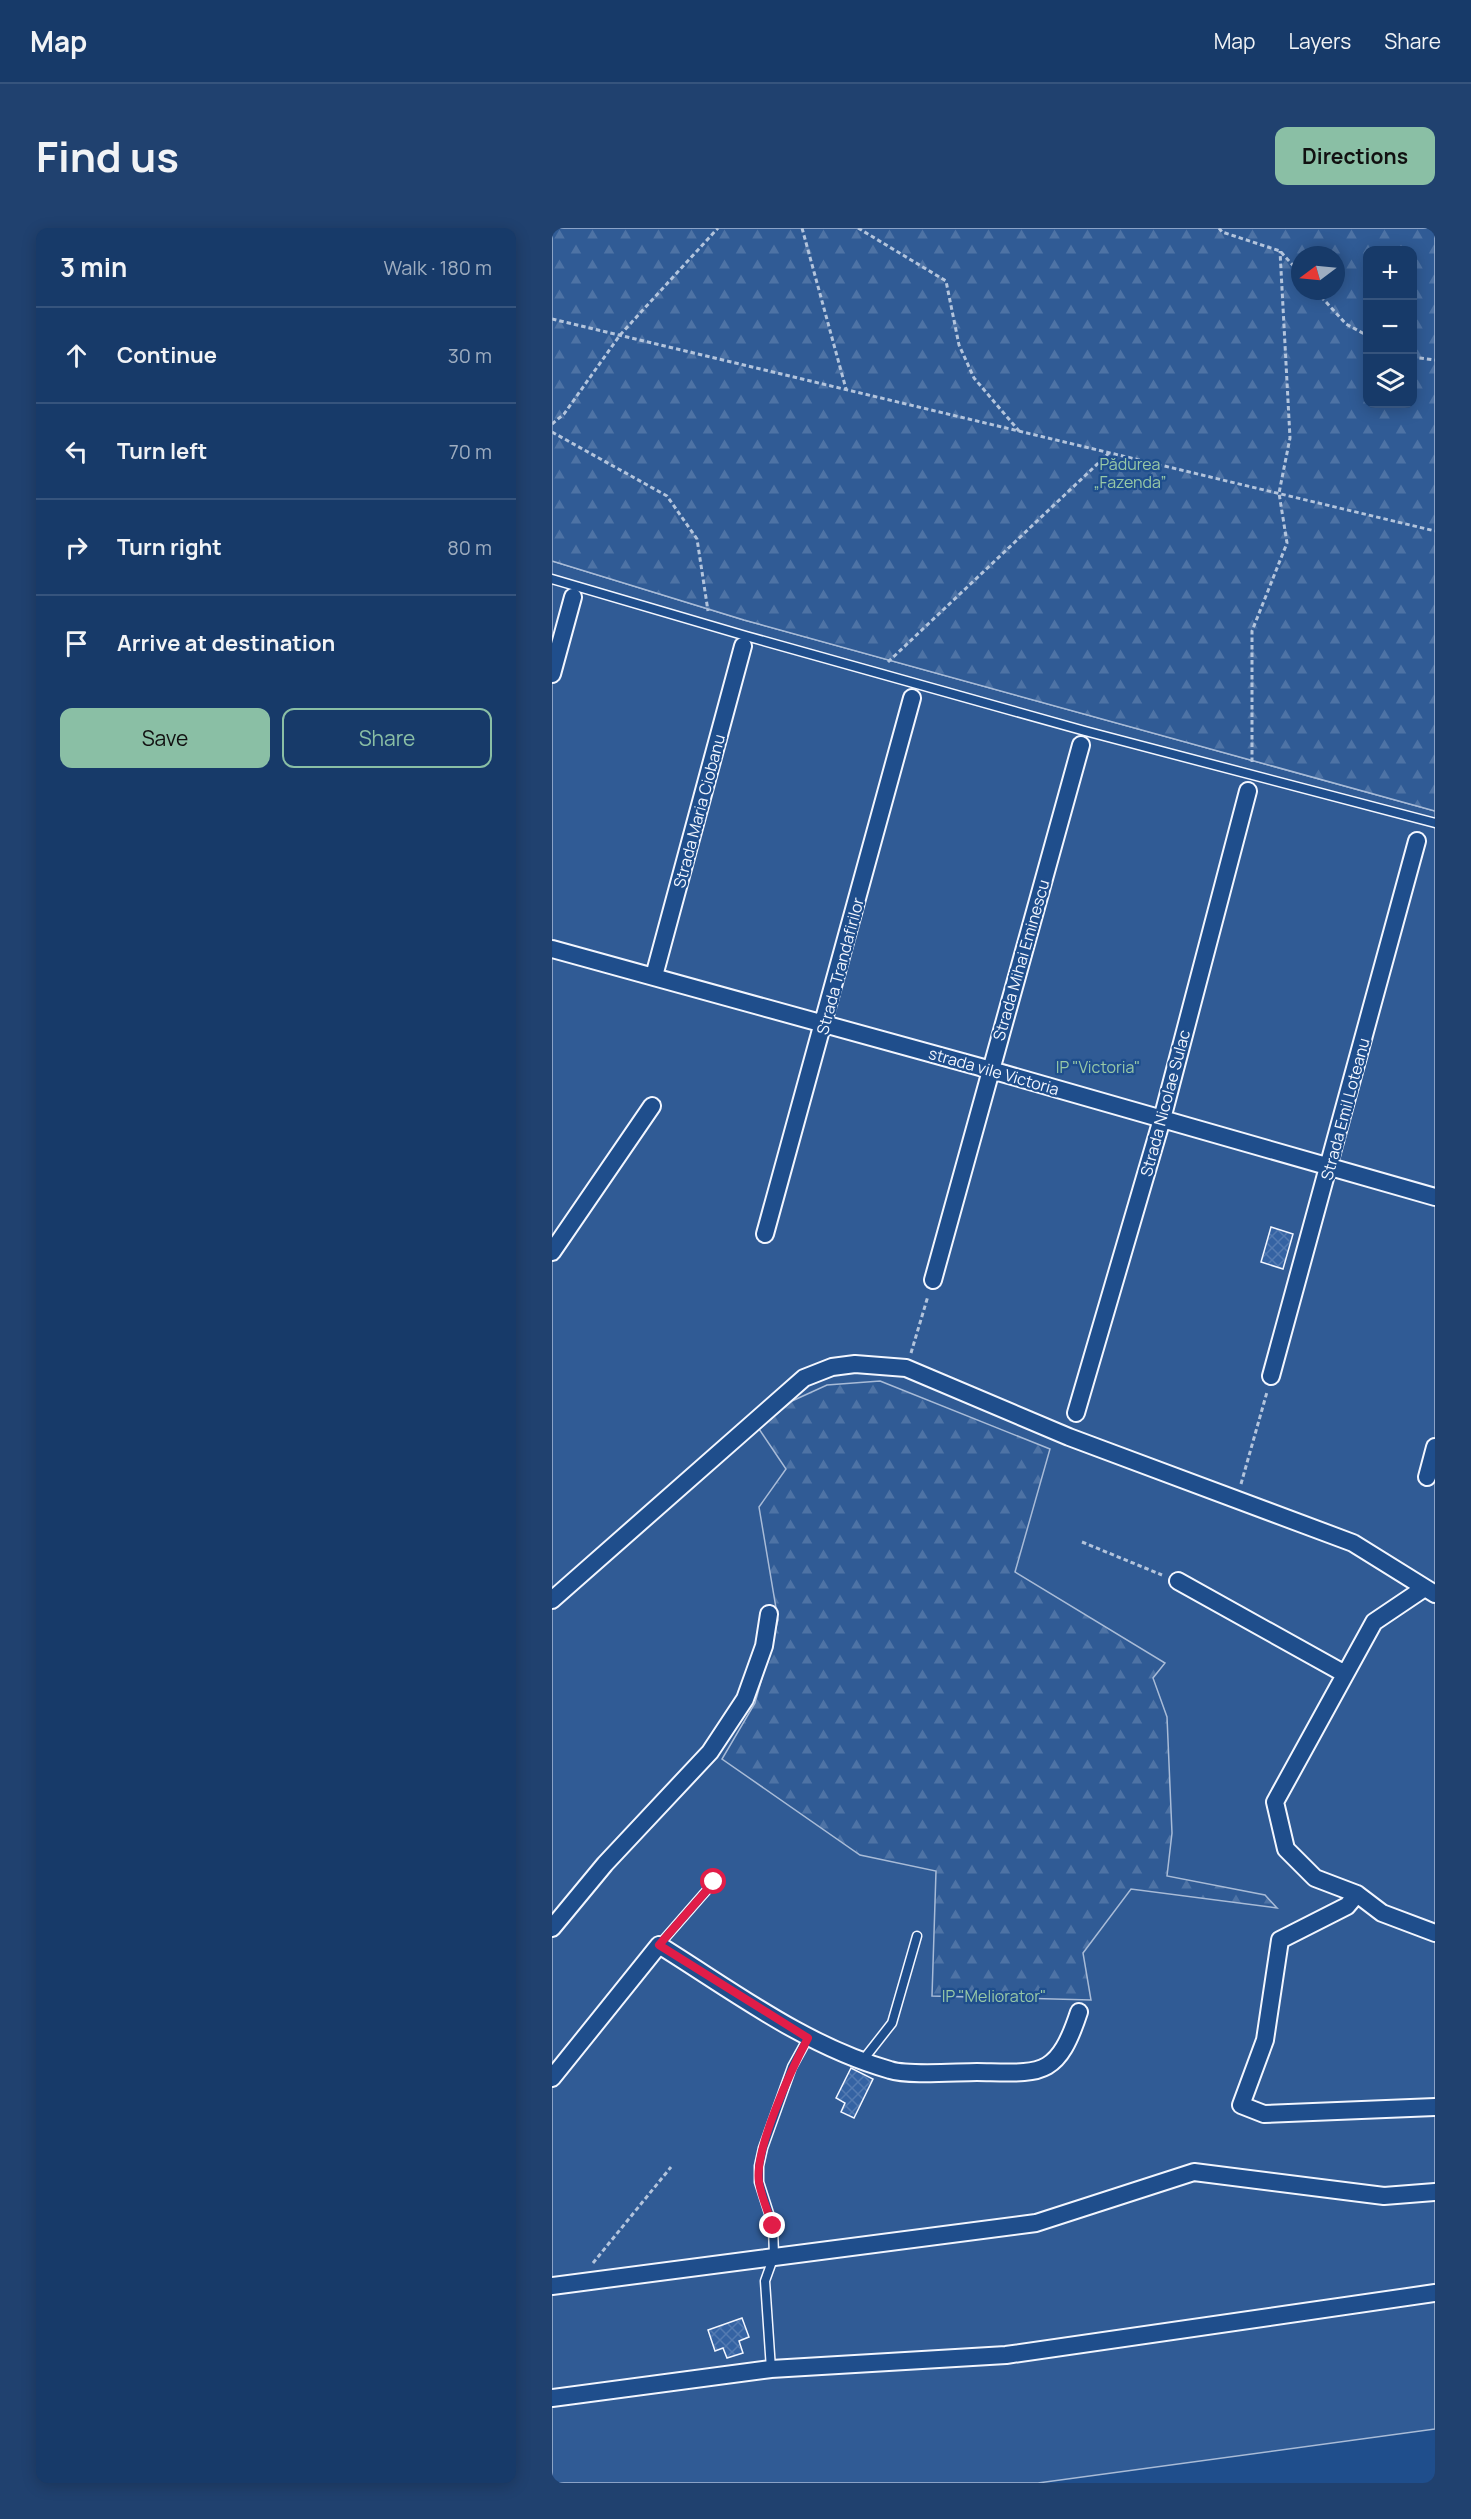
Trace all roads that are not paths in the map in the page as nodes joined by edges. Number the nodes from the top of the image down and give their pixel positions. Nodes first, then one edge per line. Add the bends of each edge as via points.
1 (552, 579) edge
2 (573, 597) dead end
3 (743, 646) dead end
4 (552, 675) edge
5 (912, 698) dead end
6 (1081, 745) dead end
7 (1250, 783) junction
8 (1435, 823) edge
9 (1418, 841) dead end
10 (552, 949) edge
11 (654, 976) junction
12 (824, 1025) junction
13 (991, 1070) junction
14 (652, 1106) dead end
15 (1162, 1119) junction
16 (1329, 1168) junction
17 (1435, 1197) edge
18 (765, 1234) dead end
19 (552, 1252) edge
20 (933, 1280) road end
21 (1271, 1376) road end
22 (1076, 1413) dead end
23 (1435, 1447) edge
24 (1426, 1477) dead end
25 (1178, 1581) road end
26 (1429, 1592) edge
27 (552, 1600) edge
28 (769, 1614) dead end
29 (1345, 1674) junction
30 (714, 1882) dead end
31 (1357, 1894) junction
32 (552, 1928) edge
33 (1435, 1934) edge
34 (917, 1936) dead end
35 (659, 1945) junction
36 (1079, 2012) dead end
37 (808, 2038) junction
38 (863, 2060) junction
39 (552, 2078) edge
40 (1435, 2107) edge
41 (1435, 2192) edge
42 (774, 2256) junction
43 (552, 2286) edge
44 (1435, 2293) edge
45 (771, 2369) junction
46 (552, 2398) edge

1 - 7 lane
2 - 4 street
3 - 11 street, Strada Maria Ciobanu
5 - 12 street, Strada Trandafirilor
6 - 13 street, Strada Mihai Eminescu
7 - 8 lane
7 - 15 street, Strada Nicolae Sulac
9 - 16 street, Strada Emil Loteanu
10 - 11 street, strada vile Victoria
11 - 12 street, strada vile Victoria
12 - 13 street, strada vile Victoria
12 - 18 street, Strada Trandafirilor
13 - 15 street, strada vile Victoria
13 - 20 street, Strada Mihai Eminescu
14 - 19 street
15 - 16 street, strada vile Victoria
15 - 22 street, Strada Nicolae Sulac
16 - 17 street, strada vile Victoria
16 - 21 street, Strada Emil Loteanu
23 - 24 street
25 - 29 street
26 - 27 street via 1353,1543 1069,1437 906,1368 855,1364 832,1367 804,1378
26 - 29 street via 1374,1622
28 - 32 street via 764,1646 745,1699 710,1752 605,1864
29 - 31 street via 1275,1802 1286,1849 1316,1878
30 - 35 lane
31 - 33 street via 1382,1913
31 - 40 street via 1347,1906 1280,1940 1265,2040 1241,2105 1264,2114
34 - 38 lane via 892,2023
35 - 37 street
35 - 39 street
36 - 38 street via 1060,2057 1033,2073 893,2071
37 - 38 street
37 - 42 lane via 792,2067 759,2166 759,2182 773,2226
41 - 42 street via 1384,2196 1194,2172 1036,2223
42 - 43 street
42 - 45 lane via 765,2281
44 - 45 street via 1006,2355
45 - 46 street

